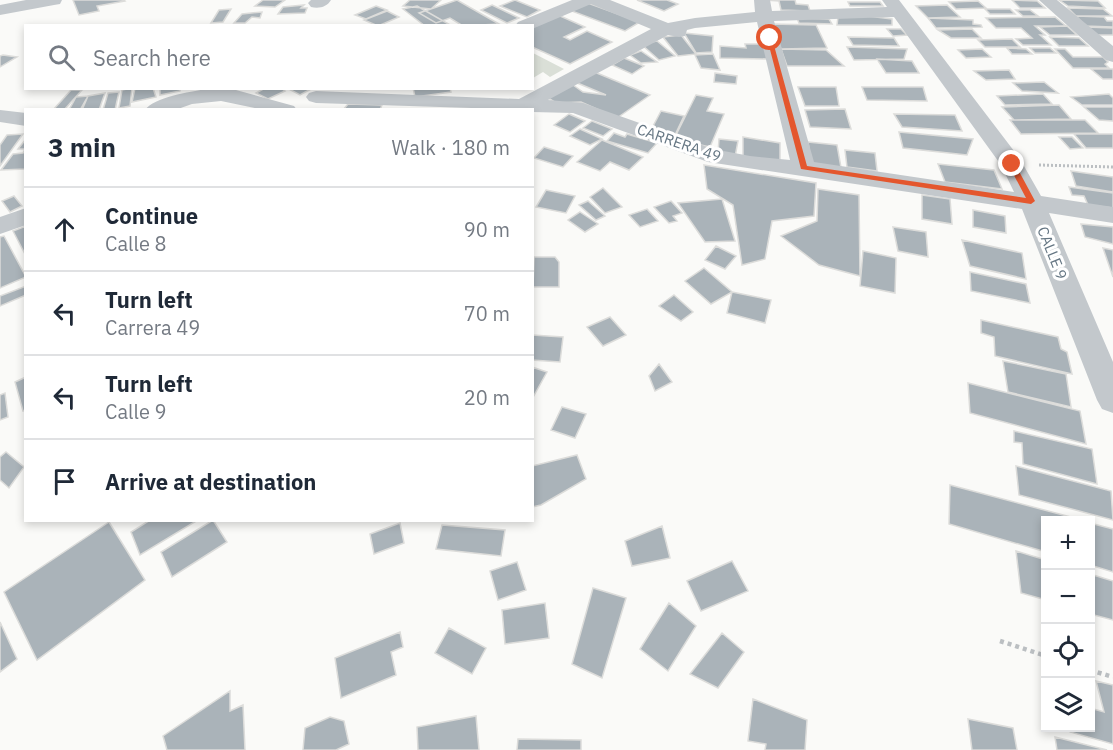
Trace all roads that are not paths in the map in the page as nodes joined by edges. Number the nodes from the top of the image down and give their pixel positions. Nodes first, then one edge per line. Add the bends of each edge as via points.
1 (54, 0) edge
2 (587, 0) edge
3 (595, 0) edge
4 (1047, 0) edge
5 (894, 6) edge
6 (763, 8) edge
7 (0, 10) edge
8 (529, 24) edge
9 (666, 29) junction
10 (770, 38) junction
11 (1113, 56) edge
12 (336, 90) edge
13 (316, 97) junction
14 (159, 108) edge
15 (281, 108) edge
16 (299, 108) edge
17 (518, 108) edge
18 (0, 116) edge
19 (24, 120) edge
20 (804, 168) junction
21 (1031, 201) junction
22 (1113, 215) edge
23 (24, 217) edge
24 (0, 226) edge
25 (1113, 400) edge

1 - 7 street
2 - 8 street
3 - 9 street
4 - 11 street
5 - 6 street
5 - 21 street, CALLE 9 via 1012,164
6 - 9 street
6 - 10 street
9 - 10 street
9 - 17 street
10 - 20 street
12 - 13 street
13 - 16 street
13 - 17 street, CARRERA 49
14 - 15 street via 174,101 213,94 245,96
17 - 20 street, CARRERA 49 via 576,107 708,155 750,164
18 - 19 street
20 - 21 street, CARRERA 49
21 - 22 street, CARRERA 49
21 - 25 street, CALLE 9
23 - 24 street

